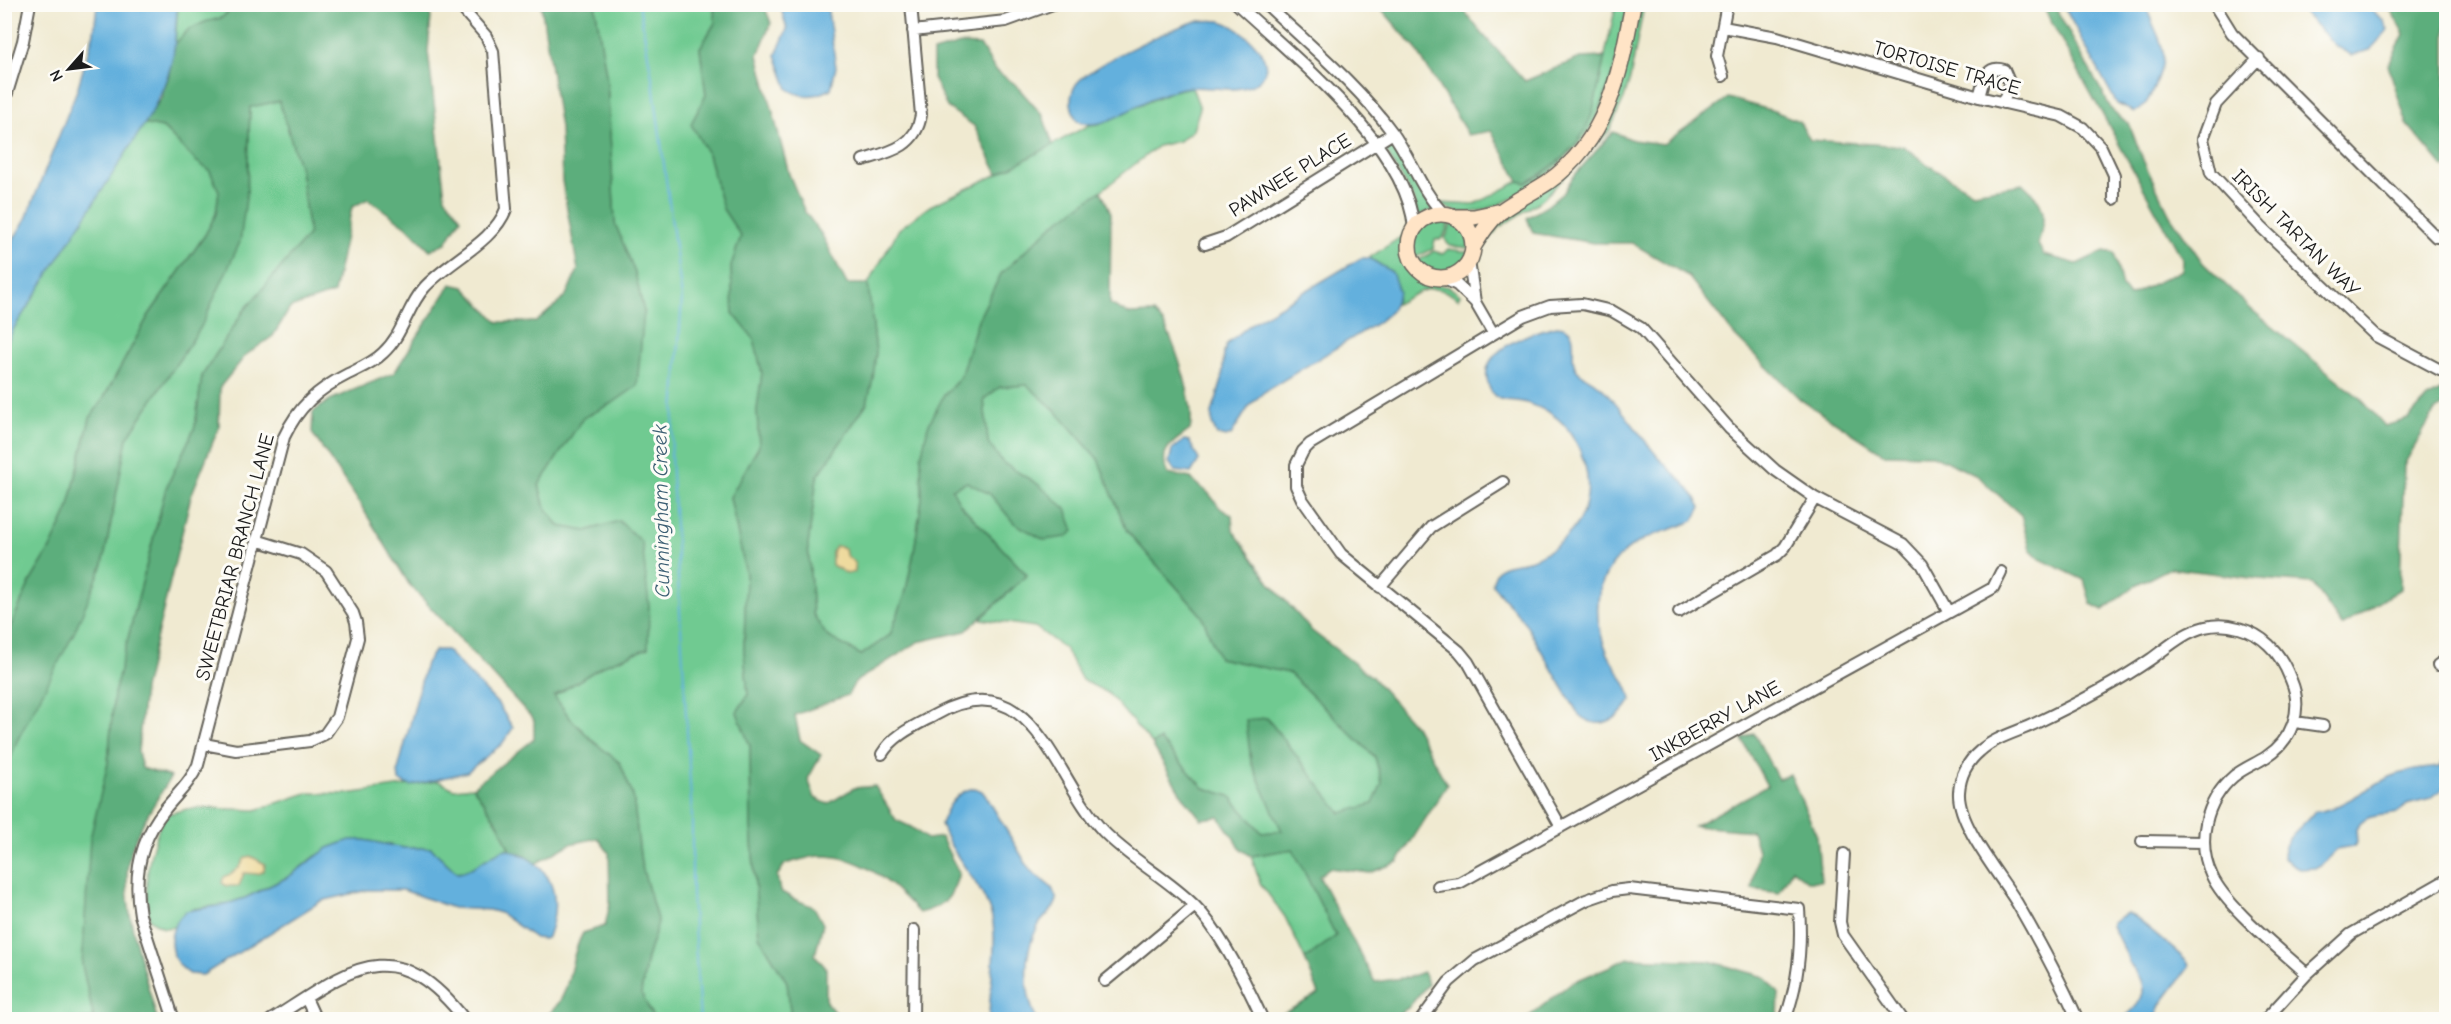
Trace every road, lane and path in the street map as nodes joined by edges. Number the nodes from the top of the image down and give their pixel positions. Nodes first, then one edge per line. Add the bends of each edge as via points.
1 (30, 4) edge
2 (911, 4) edge
3 (1053, 4) edge
4 (1237, 4) edge
5 (1265, 4) edge
6 (1633, 4) edge
7 (1727, 4) edge
8 (2214, 4) edge
9 (460, 6) dead end
10 (1252, 18) junction
11 (1723, 27) junction
12 (913, 31) junction
13 (2259, 58) junction
14 (1723, 76) dead end
15 (1979, 97) junction
16 (4, 103) edge
17 (2003, 103) junction
18 (1393, 133) junction
19 (1377, 143) junction
20 (863, 160) dead end
21 (2114, 198) dead end
22 (1502, 211) junction
23 (1451, 215) junction
24 (1414, 228) junction
25 (2446, 236) edge
26 (1205, 244) dead end
27 (1471, 254) junction
28 (1444, 279) junction
29 (1475, 302) junction
30 (1493, 333) junction
31 (2439, 370) dead end
32 (1503, 482) dead end
33 (1815, 498) junction
34 (256, 540) junction
35 (2001, 572) dead end
36 (1380, 587) junction
37 (1679, 612) dead end
38 (1948, 612) junction
39 (2295, 722) junction
40 (2323, 726) dead end
41 (204, 744) junction
42 (882, 754) dead end
43 (1561, 827) junction
44 (2142, 841) dead end
45 (2204, 842) junction
46 (1844, 854) dead end
47 (2446, 880) edge
48 (1438, 886) dead end
49 (1195, 906) junction
50 (914, 930) dead end
51 (2307, 974) junction
52 (1105, 981) dead end
53 (306, 998) junction
54 (174, 1020) edge
55 (271, 1020) edge
56 (316, 1020) edge
57 (465, 1020) edge
58 (913, 1020) edge
59 (1263, 1020) edge
60 (1421, 1020) edge
61 (1785, 1020) edge
62 (1903, 1020) edge
63 (2078, 1020) edge
64 (2265, 1020) edge

1 - 16 street
2 - 12 street
3 - 12 street via 1006,21
4 - 10 street
5 - 10 street
5 - 18 street via 1358,92
6 - 22 street via 1618,81 1598,126 1560,172
7 - 11 street
8 - 13 street via 2232,33
9 - 34 street, SWEETBRIAR BRANCH LANE via 486,36 493,51 507,201 503,216 426,286 384,353 316,393 295,416 281,444
10 - 19 street via 1317,78
11 - 14 street via 1717,56
11 - 15 street, TORTOISE TRACE via 1777,38
12 - 20 street via 920,124 905,146
13 - 25 street via 2436,237
13 - 31 street, IRISH TARTAN WAY via 2216,104 2203,139 2211,173 2261,227 2376,336
15 - 17 street, TORTOISE TRACE
15 - 17 street via 1985,77 1997,68 2004,70 2010,84
17 - 21 street, TORTOISE TRACE via 2061,117 2082,128 2100,147 2114,176
18 - 19 street, PAWNEE PLACE
18 - 23 street via 1431,199
19 - 24 street via 1408,197
19 - 26 street, PAWNEE PLACE via 1226,237
22 - 23 street via 1474,217
22 - 27 street via 1485,228
23 - 24 street via 1424,219
23 - 27 street via 1470,234
24 - 28 street via 1408,248 1412,262 1425,275
27 - 28 street via 1459,273
27 - 29 street
28 - 29 street
29 - 30 street
30 - 33 street via 1536,310 1565,304 1598,307 1627,319 1652,338 1751,450
30 - 36 street via 1310,444 1299,458 1294,475 1302,499 1341,554
32 - 36 street via 1431,527
33 - 37 street via 1778,555
33 - 38 street via 1904,544 1922,564
34 - 41 street, SWEETBRIAR BRANCH LANE
34 - 41 street via 301,554 326,571 356,622 358,638 338,717 325,734 310,741 236,750
35 - 38 street, INKBERRY LANE via 1993,588
36 - 43 street via 1468,662
38 - 43 street, INKBERRY LANE
39 - 40 street
39 - 45 street via 2275,750 2223,786 2209,812
39 - 63 street via 2296,693 2272,648 2240,629 2212,626 2191,632 2074,705 1986,746 1970,762 1961,783 1962,812 2017,903
41 - 54 street, SWEETBRIAR BRANCH LANE via 192,777 155,822 138,871 137,899
42 - 49 street via 893,740 955,705 976,701 1008,707 1035,727 1098,825 1130,856
43 - 48 street, INKBERRY LANE via 1459,883
44 - 45 street
45 - 51 street via 2208,866 2219,889
46 - 62 street via 1840,922 1843,935
47 - 51 street via 2351,933
49 - 52 street
49 - 59 street via 1224,946
50 - 58 street
51 - 64 street
53 - 55 street
53 - 56 street
53 - 57 street via 352,970 395,967 428,982
60 - 61 street via 1449,982 1475,960 1586,900 1629,889 1799,909 1800,946

